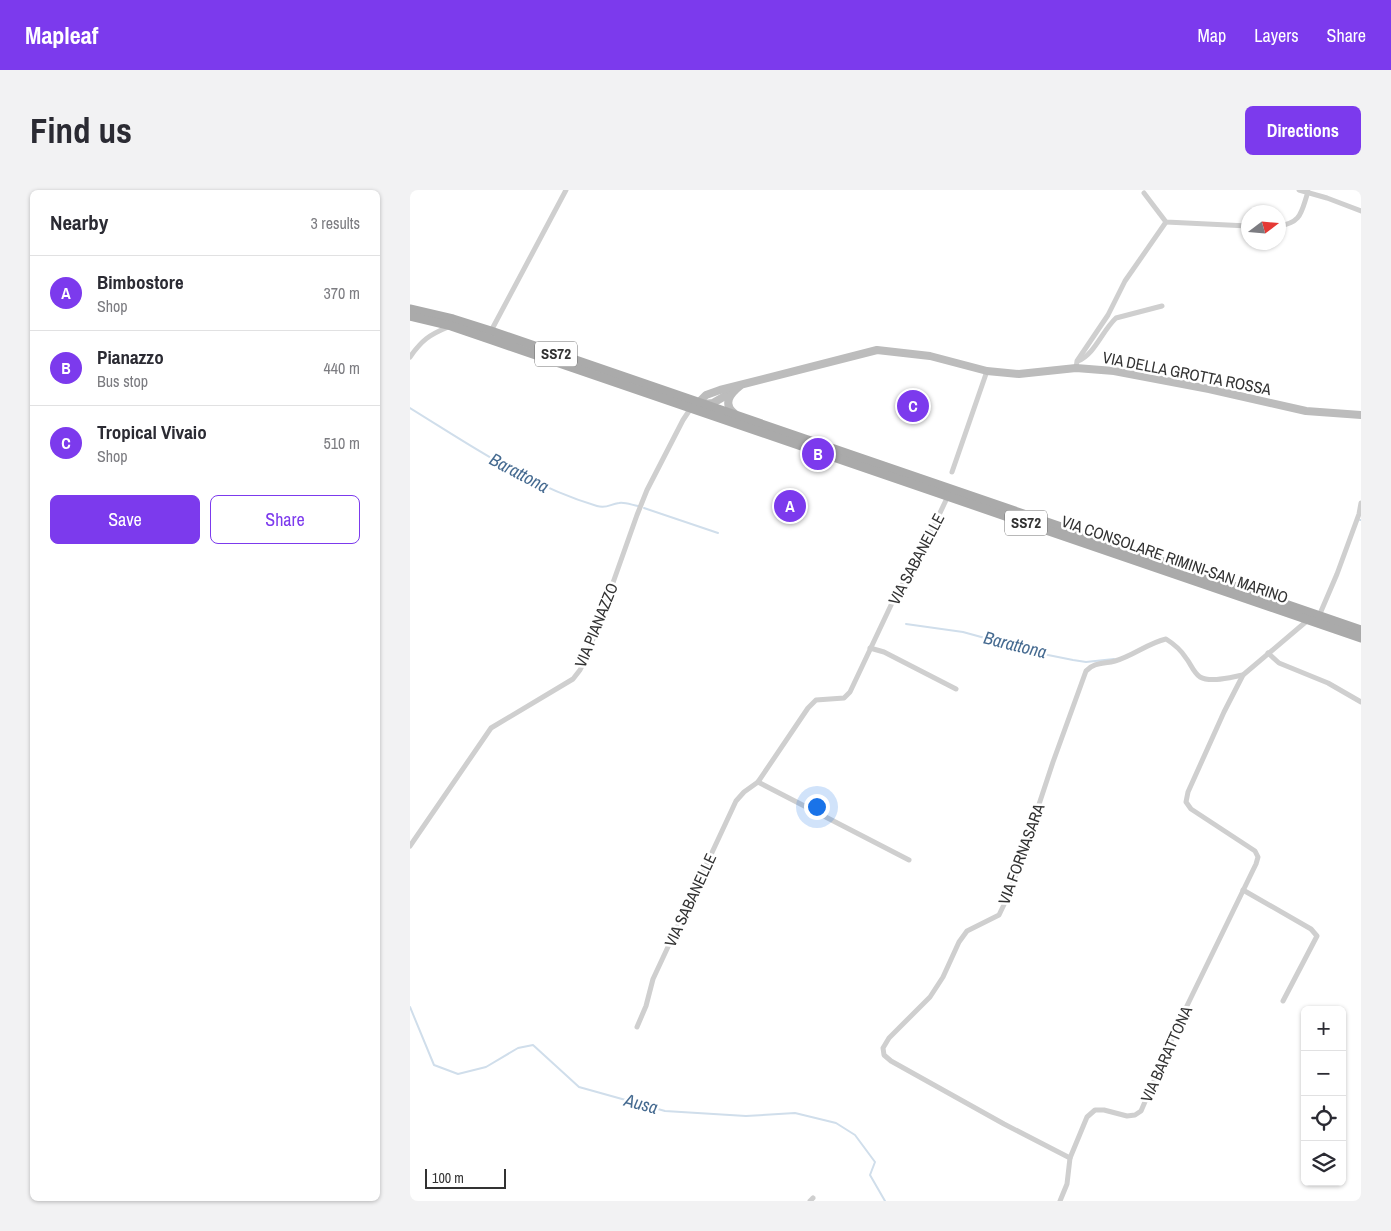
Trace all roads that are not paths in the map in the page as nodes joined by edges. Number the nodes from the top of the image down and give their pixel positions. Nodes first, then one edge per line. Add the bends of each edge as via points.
1 (566, 190) edge
2 (1299, 190) edge
3 (1308, 192) junction
4 (1144, 193) dead end
5 (1361, 212) edge
6 (1166, 222) junction
7 (1286, 225) edge
8 (1241, 226) edge
9 (1162, 306) dead end
10 (410, 309) edge
11 (410, 316) edge
12 (451, 326) junction
13 (491, 331) junction
14 (410, 357) edge
15 (1077, 364) junction
16 (987, 370) junction
17 (744, 384) junction
18 (732, 392) junction
19 (695, 406) junction
20 (1361, 415) edge
21 (738, 416) junction
22 (952, 472) dead end
23 (948, 496) junction
24 (1361, 503) edge
25 (1320, 616) junction
26 (1307, 620) junction
27 (1361, 630) edge
28 (1361, 638) edge
29 (870, 648) junction
30 (1268, 653) junction
31 (1242, 675) junction
32 (956, 689) dead end
33 (1361, 702) edge
34 (758, 782) junction
35 (410, 846) edge
36 (909, 860) dead end
37 (1243, 890) junction
38 (1283, 1001) dead end
39 (637, 1027) dead end
40 (1070, 1158) junction
41 (1060, 1201) edge

1 - 13 street
2 - 3 street
3 - 5 street
3 - 7 street via 1300,216
4 - 6 street
6 - 8 street
6 - 15 street via 1125,281
9 - 15 street via 1116,318 1086,358
10 - 13 main road, VIA CONSOLARE RIMINI-SAN MARINO / SS72
11 - 12 main road, VIA CONSOLARE RIMINI-SAN MARINO / SS72
12 - 14 street via 420,342
12 - 19 main road, VIA CONSOLARE RIMINI-SAN MARINO / SS72
13 - 19 main road, VIA CONSOLARE RIMINI-SAN MARINO / SS72
15 - 16 street, VIA DELLA GROTTA ROSSA via 1019,374
15 - 20 street, VIA DELLA GROTTA ROSSA via 1306,411
16 - 17 street, VIA DELLA GROTTA ROSSA via 930,356 877,350
16 - 22 street
17 - 18 street, VIA DELLA GROTTA ROSSA
17 - 19 street, VIA DELLA GROTTA ROSSA via 706,395
18 - 19 street, VIA DELLA GROTTA ROSSA via 713,403
18 - 21 street via 729,408
19 - 21 main road, VIA CONSOLARE RIMINI-SAN MARINO / SS72
19 - 23 main road, VIA CONSOLARE RIMINI-SAN MARINO / SS72
19 - 35 street, VIA PIANAZZO via 683,420 640,506 580,670 573,679 491,728
21 - 25 main road, VIA CONSOLARE RIMINI-SAN MARINO / SS72
23 - 26 main road, VIA CONSOLARE RIMINI-SAN MARINO / SS72
23 - 29 street, VIA SABANELLE
24 - 25 street
25 - 26 street
25 - 27 main road, VIA CONSOLARE RIMINI-SAN MARINO / SS72
26 - 28 main road, VIA CONSOLARE RIMINI-SAN MARINO / SS72
26 - 30 street, VIA BARATTONA
29 - 32 street
29 - 34 street, VIA SABANELLE via 850,692 844,698 816,700
30 - 31 street, VIA BARATTONA
30 - 33 street via 1279,663 1328,682
31 - 37 street, VIA BARATTONA via 1186,802 1255,851 1258,857
31 - 40 street, VIA FORNASARA via 1213,679 1201,677 1175,644 1166,639 1116,661 1091,666 1086,671 1010,892 999,915 967,931 930,997 883,1048 884,1055 891,1061
34 - 36 street
34 - 39 street, VIA SABANELLE via 736,801 653,979
37 - 38 street via 1311,929 1317,936
37 - 40 street, VIA BARATTONA via 1182,1016 1141,1111 1127,1116 1095,1110 1087,1117
40 - 41 street, VIA BARATTONA via 1067,1184

